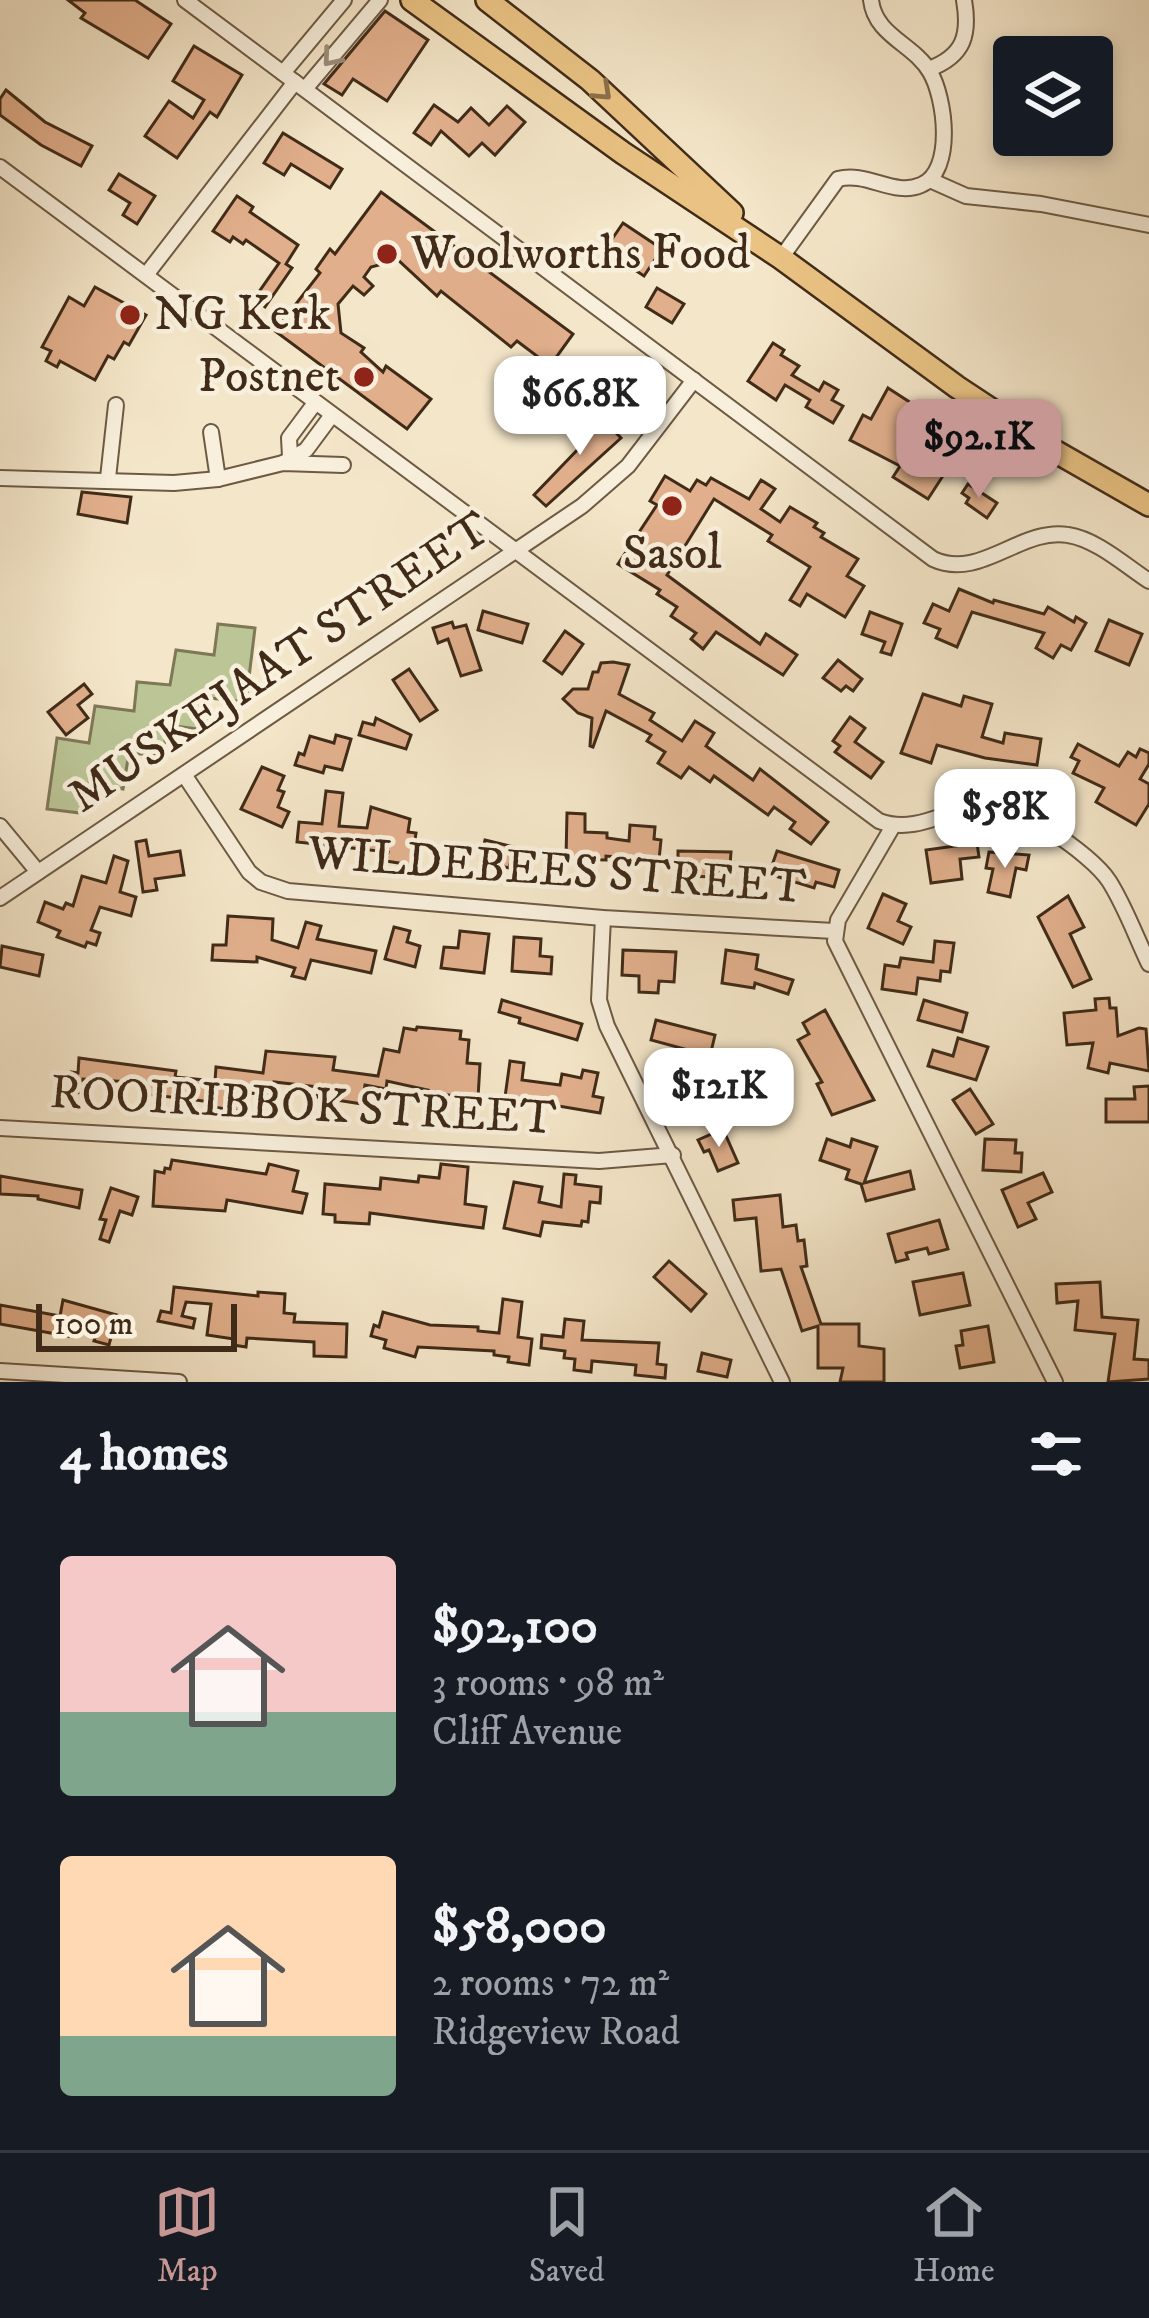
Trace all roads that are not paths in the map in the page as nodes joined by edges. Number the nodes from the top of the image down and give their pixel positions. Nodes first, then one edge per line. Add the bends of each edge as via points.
1 (185, 0) edge
2 (344, 0) edge
3 (380, 0) edge
4 (412, 0) edge
5 (487, 0) edge
6 (872, 0) edge
7 (964, 0) edge
8 (929, 69) junction
9 (294, 82) junction
10 (0, 167) edge
11 (930, 180) junction
12 (1149, 225) edge
13 (781, 258) junction
14 (146, 275) junction
15 (694, 380) junction
16 (315, 403) junction
17 (116, 405) dead end
18 (332, 416) junction
19 (211, 433) dead end
20 (287, 460) junction
21 (343, 465) dead end
22 (0, 478) edge
23 (108, 478) junction
24 (218, 478) junction
25 (1149, 505) edge
26 (516, 552) junction
27 (1149, 581) edge
28 (185, 776) junction
29 (0, 826) edge
30 (892, 826) junction
31 (38, 872) junction
32 (0, 898) edge
33 (602, 917) junction
34 (834, 931) junction
35 (1149, 964) edge
36 (0, 1128) edge
37 (673, 1154) junction
38 (0, 1371) edge
39 (178, 1382) edge
40 (782, 1382) edge
41 (1055, 1382) edge

1 - 9 street
2 - 9 street
3 -> 9 street
4 - 13 main road
5 -> 13 main road via 590,80
6 - 8 street via 883,28
7 - 8 street via 965,40 948,62
8 - 11 street via 944,133
9 - 14 street
9 - 15 street
10 - 14 street
11 - 12 street via 966,196
11 - 13 street via 906,189 838,179
13 - 25 main road via 957,387
14 - 16 street
15 - 26 street, MUSKEJAAT STREET via 611,483
15 - 27 street via 941,563 975,562 1068,535
16 - 18 street
16 - 20 street via 289,438
17 - 23 street
18 - 20 street via 306,450
18 - 26 street
19 - 24 street
20 - 21 street
20 - 24 street
22 - 23 street
23 - 24 street
26 - 28 street, MUSKEJAAT STREET
26 - 30 street
28 - 31 street, MUSKEJAAT STREET
28 - 33 street, WILDEBEES STREET via 249,872 275,887
29 - 31 street
30 - 34 street
30 - 35 street via 979,804 1017,812 1107,877
31 - 32 street, MUSKEJAAT STREET
33 - 34 street, WILDEBEES STREET
33 - 37 street via 599,1000
34 - 41 street
36 - 37 street, ROOIRIBBOK STREET via 599,1161
37 - 40 street
38 - 39 street

